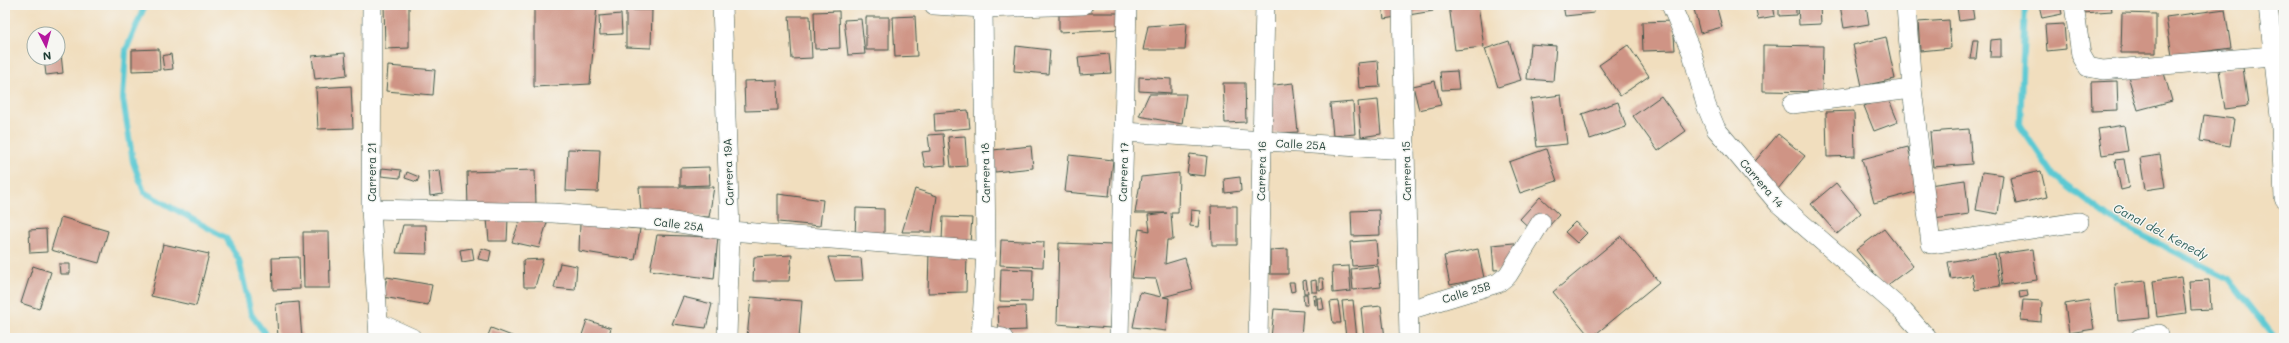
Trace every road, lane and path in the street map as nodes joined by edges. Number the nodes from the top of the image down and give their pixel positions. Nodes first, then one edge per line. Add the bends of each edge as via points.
1 (372, 5) edge
2 (722, 5) edge
3 (934, 5) edge
4 (1083, 5) edge
5 (1127, 5) edge
6 (1265, 5) edge
7 (1402, 5) edge
8 (1671, 5) edge
9 (1906, 5) edge
10 (2074, 5) edge
11 (2268, 5) edge
12 (983, 8) junction
13 (2279, 56) edge
14 (1912, 89) junction
15 (1792, 104) dead end
16 (1124, 132) junction
17 (1262, 142) junction
18 (1405, 150) junction
19 (2284, 198) edge
20 (371, 209) junction
21 (1541, 222) dead end
22 (2079, 222) dead end
23 (730, 231) junction
24 (986, 251) junction
25 (1409, 310) junction
26 (379, 331) edge
27 (2158, 334) dead end
28 (981, 337) edge
29 (412, 338) edge
30 (727, 338) edge
31 (1003, 338) edge
32 (1119, 338) edge
33 (1258, 338) edge
34 (1409, 338) edge
35 (1927, 338) edge
36 (2140, 338) edge

1 - 20 street, Carrera 21
2 - 23 street, Carrera 19A
3 - 12 street
4 - 12 street
5 - 16 street, Carrera 17
6 - 17 street, Carrera 16
7 - 18 street, Carrera 15
8 - 35 street, Carrera 14 via 1692,53 1706,106 1716,129 1778,203 1904,312
9 - 14 street
10 - 13 street via 2080,56 2088,67 2103,70
11 - 13 street
12 - 24 street, Carrera 18
13 - 19 street
14 - 15 street
14 - 22 street via 1931,244
16 - 17 street, Calle 25A
16 - 32 street, Carrera 17
17 - 18 street, Calle 25A
17 - 33 street, Carrera 16
18 - 25 street, Carrera 15
20 - 23 street, Calle 25A via 553,213 667,221
20 - 26 street, Carrera 21
21 - 25 street, Calle 25B via 1508,274 1498,282
23 - 24 street, Calle 25A
23 - 30 street, Carrera 19A
24 - 28 street, Carrera 18
25 - 34 street, Carrera 15
26 - 29 street
27 - 36 street
28 - 31 street

